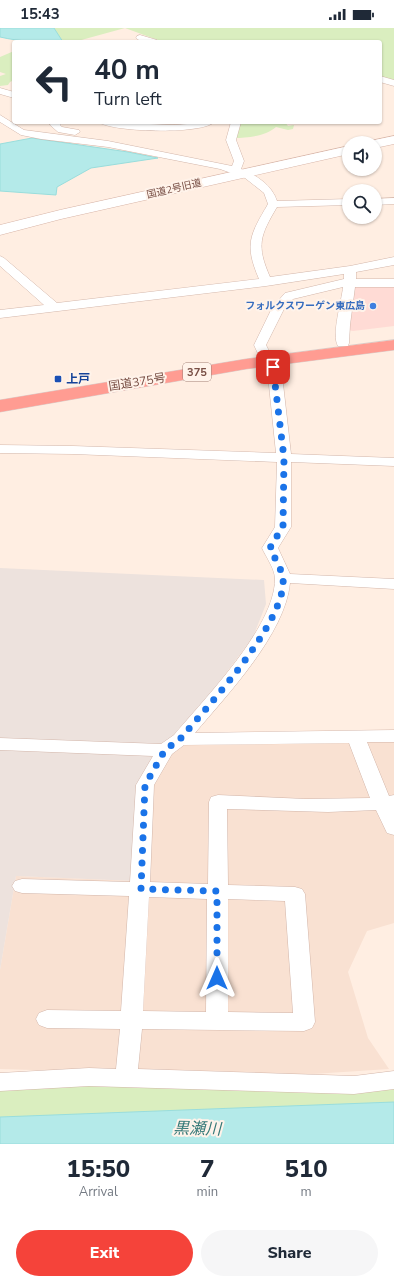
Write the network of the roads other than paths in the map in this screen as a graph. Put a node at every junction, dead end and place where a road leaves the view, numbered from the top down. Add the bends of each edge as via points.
1 (140, 38) dead end
2 (147, 40) edge
3 (382, 80) edge
4 (394, 83) edge
5 (0, 91) edge
6 (12, 94) edge
7 (0, 118) edge
8 (56, 124) edge
9 (123, 124) edge
10 (205, 124) edge
11 (235, 124) edge
12 (394, 140) edge
13 (382, 143) edge
14 (125, 148) junction
15 (342, 151) edge
16 (238, 172) junction
17 (394, 201) edge
18 (342, 202) edge
19 (382, 202) edge
20 (273, 204) junction
21 (0, 230) edge
22 (0, 260) edge
23 (394, 261) edge
24 (350, 276) junction
25 (266, 282) junction
26 (394, 283) edge
27 (54, 307) junction
28 (0, 314) edge
29 (394, 337) edge
30 (343, 343) junction
31 (394, 345) edge
32 (267, 357) junction
33 (0, 397) edge
34 (0, 406) edge
35 (0, 449) edge
36 (284, 458) junction
37 (394, 462) edge
38 (283, 578) junction
39 (394, 584) edge
40 (394, 736) edge
41 (356, 737) junction
42 (0, 744) edge
43 (173, 744) junction
44 (388, 803) edge
45 (394, 828) edge
46 (22, 886) dead end
47 (141, 889) junction
48 (217, 891) junction
49 (47, 1019) dead end
50 (131, 1020) junction
51 (217, 1021) junction
52 (126, 1078) junction
53 (394, 1080) edge
54 (0, 1082) edge

1 - 2 street
3 - 4 street
5 - 6 street
7 - 14 street via 21,132
8 - 14 street via 61,130 123,138 128,141
9 - 10 street via 194,127
11 - 16 street via 231,140 239,161
12 - 13 street
14 - 16 street via 222,166
15 - 16 street, 国道2号旧道
16 - 20 street via 249,176 269,192
16 - 21 street, 国道2号旧道
17 - 19 street
18 - 20 street
20 - 25 street via 262,224 255,249
22 - 27 street
23 - 24 street
24 - 25 street
24 - 26 street
24 - 30 street
24 - 32 street via 326,286 289,296 284,300 260,345
25 - 27 street
27 - 28 street
29 - 30 highway, 国道375号 / 375
30 - 32 highway, 国道375号 / 375
31 - 32 highway, 国道375号 / 375
32 - 33 highway, 国道375号 / 375 via 107,378
32 - 34 highway, 国道375号 / 375
32 - 36 street via 274,366
35 - 36 street
36 - 37 street
36 - 38 street via 283,526 270,548
38 - 39 street
38 - 43 street via 279,604 252,651
40 - 41 street
41 - 43 street
41 - 44 street
42 - 43 street
43 - 47 street via 145,785
44 - 45 street
44 - 48 street via 329,806 218,802
46 - 47 street
47 - 48 street
47 - 50 street
48 - 51 street
48 - 51 street via 295,894 304,1022
49 - 50 street
50 - 51 street
50 - 52 street
52 - 53 street via 354,1085
52 - 54 street via 89,1077

